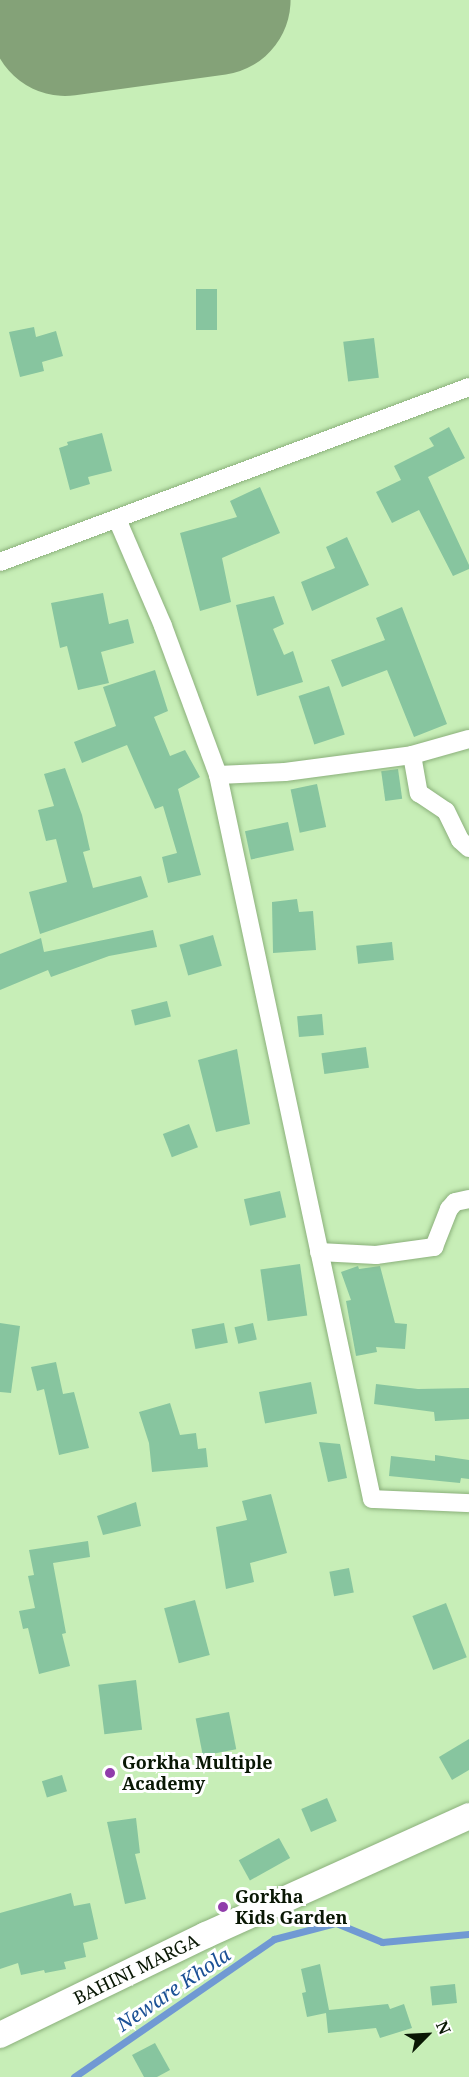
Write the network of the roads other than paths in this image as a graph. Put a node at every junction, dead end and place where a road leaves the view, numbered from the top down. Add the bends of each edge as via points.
1 (469, 387) edge
2 (117, 519) junction
3 (0, 562) edge
4 (469, 740) edge
5 (412, 755) junction
6 (218, 776) junction
7 (469, 848) edge
8 (469, 1199) edge
9 (319, 1252) junction
10 (469, 1503) edge
11 (469, 1816) edge
12 (0, 2035) edge

1 - 2 street
2 - 3 street
2 - 6 street via 163,626
4 - 5 street
5 - 6 street via 285,772
5 - 7 street via 419,793 446,812 460,840
6 - 9 street
8 - 9 street via 455,1202 434,1247 376,1255
9 - 10 street via 372,1499
11 - 12 street, BAHINI MARGA via 206,1935

